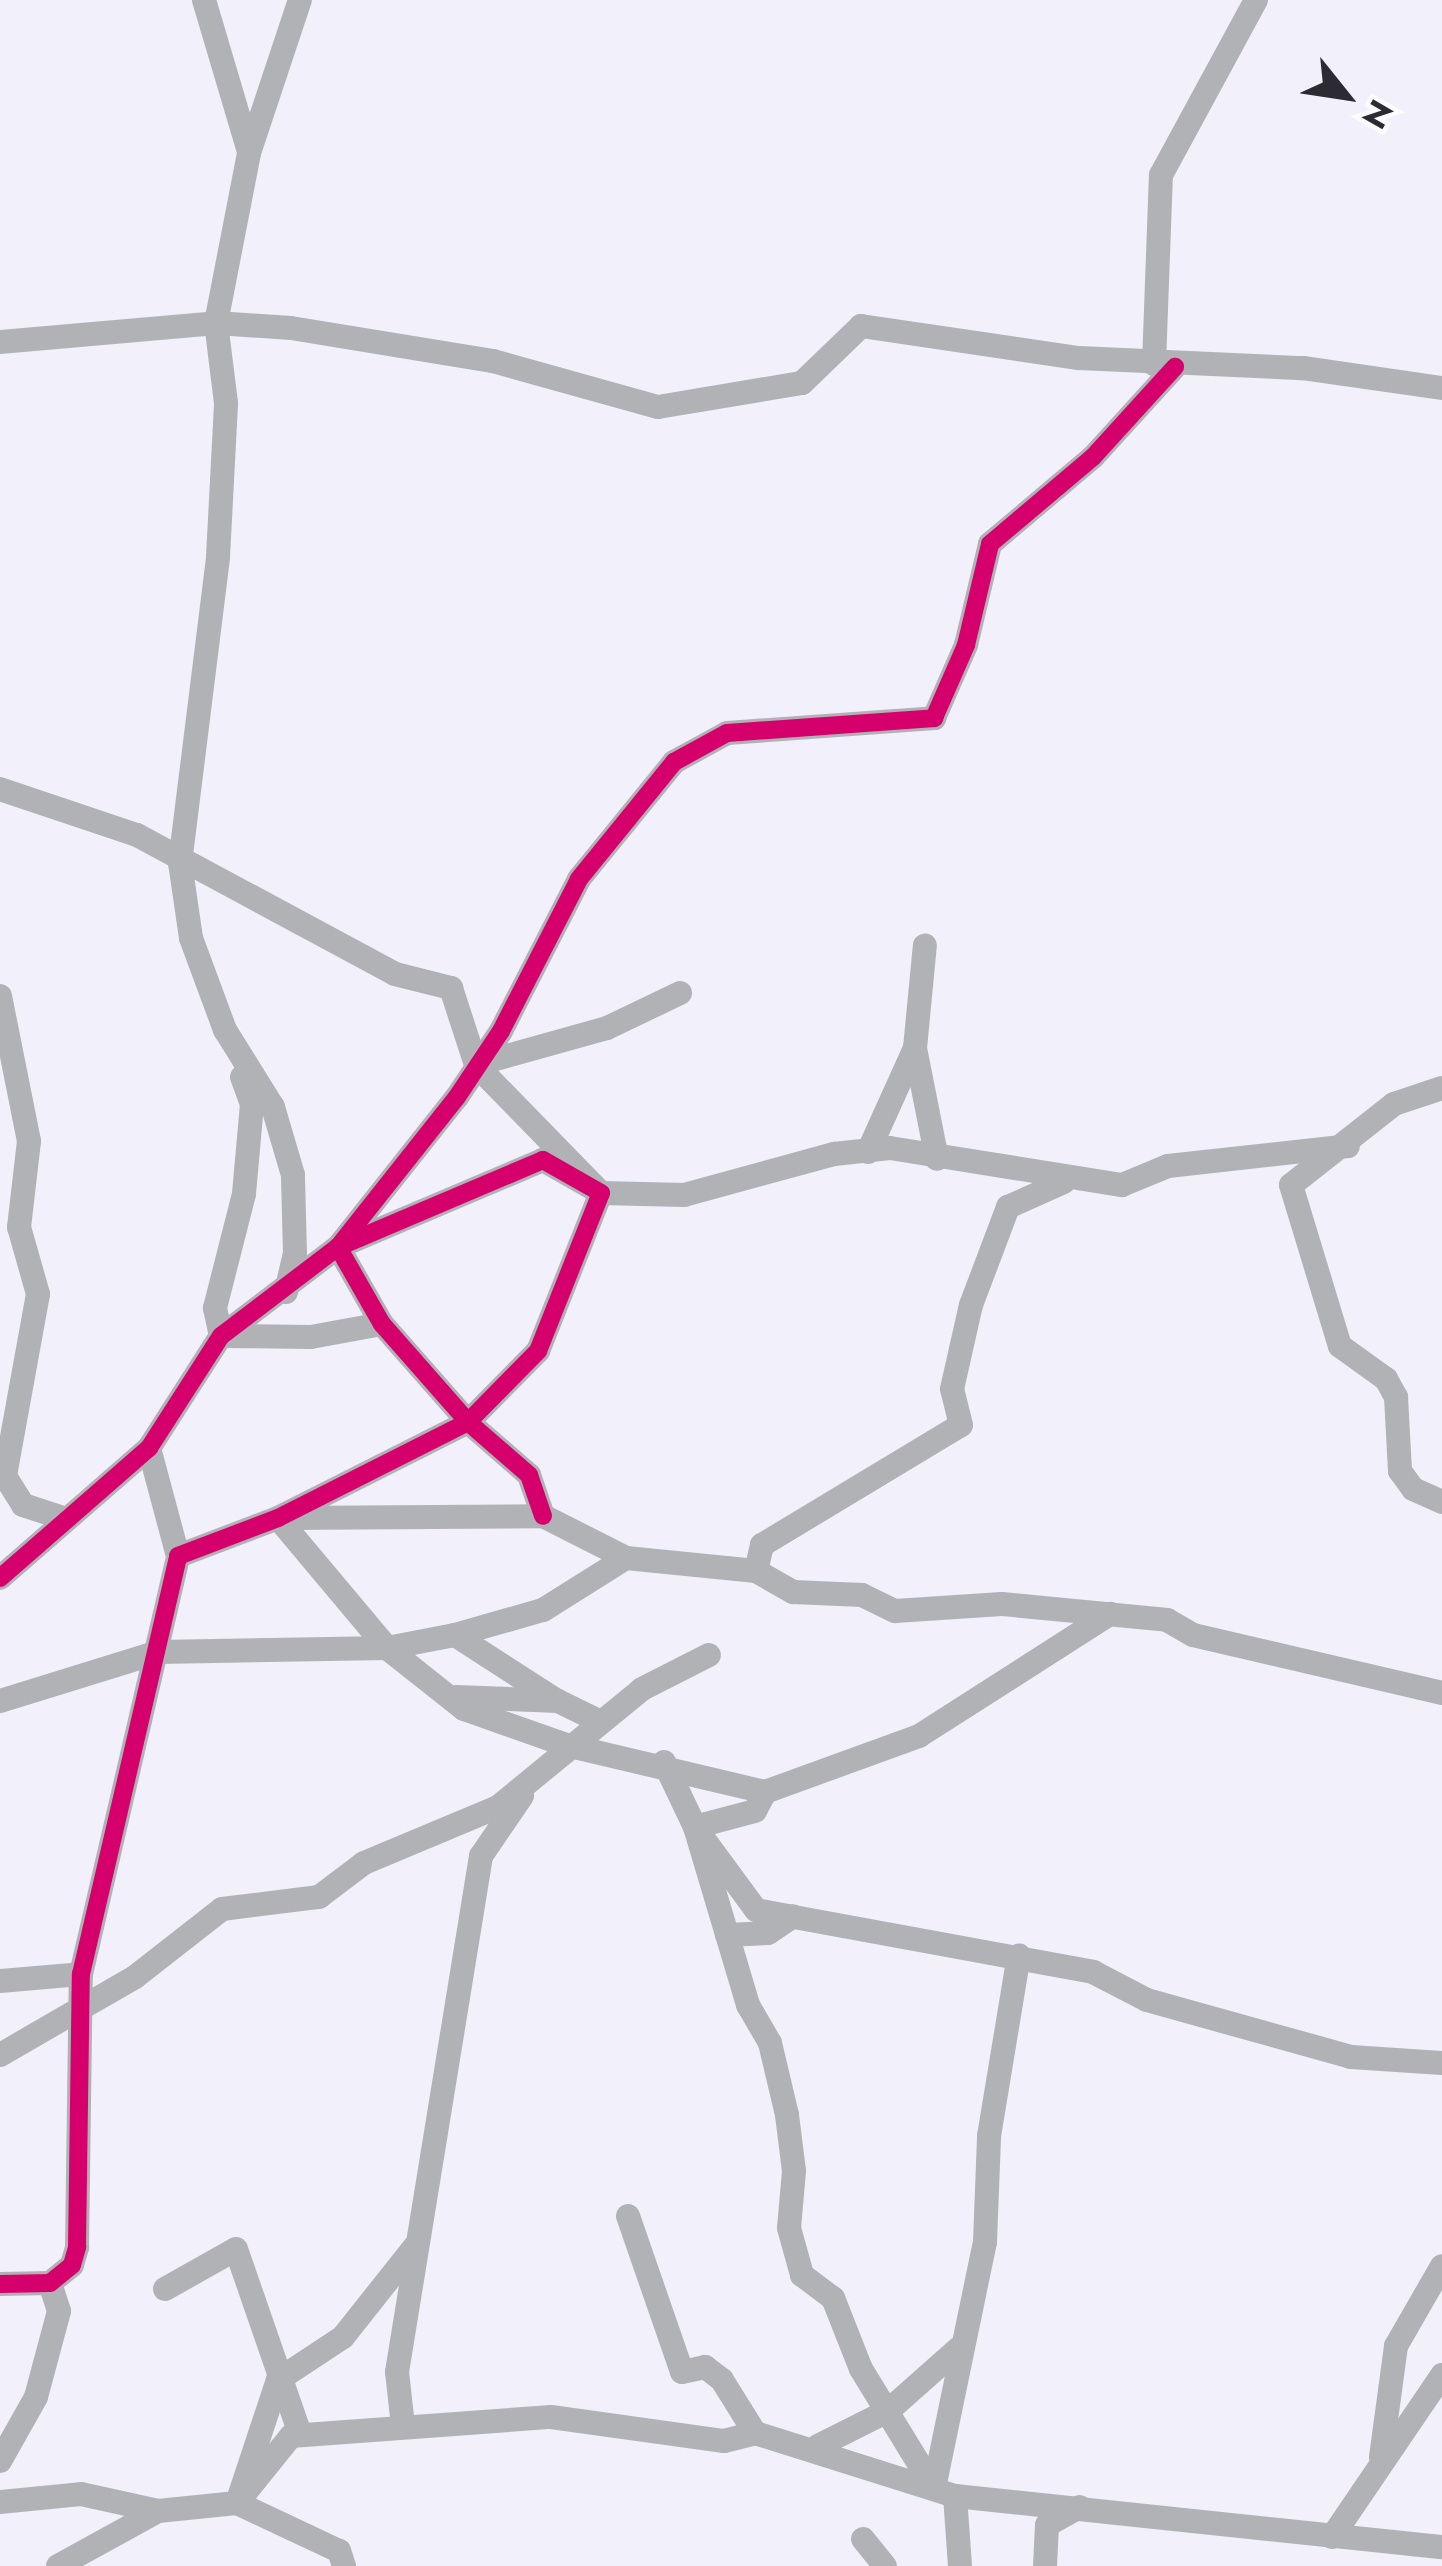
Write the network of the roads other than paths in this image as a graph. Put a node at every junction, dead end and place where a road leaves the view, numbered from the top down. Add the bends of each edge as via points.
1 (204, 0) edge
2 (300, 0) edge
3 (1256, 0) edge
4 (249, 153) junction
5 (216, 323) junction
6 (0, 342) edge
7 (1165, 365) junction
8 (1442, 388) edge
9 (0, 789) edge
10 (180, 863) junction
11 (925, 945) dead end
12 (680, 993) dead end
13 (0, 996) edge
14 (225, 1030) junction
15 (915, 1048) junction
16 (476, 1065) junction
17 (1442, 1088) edge
18 (1348, 1146) junction
19 (868, 1153) junction
20 (937, 1159) junction
21 (1066, 1181) junction
22 (601, 1192) junction
23 (338, 1247) junction
24 (286, 1292) junction
25 (382, 1324) junction
26 (221, 1336) junction
27 (28, 1377) junction
28 (0, 1379) edge
29 (468, 1422) junction
30 (149, 1448) junction
31 (1442, 1502) edge
32 (543, 1516) junction
33 (62, 1518) junction
34 (278, 1518) junction
35 (178, 1556) junction
36 (626, 1558) junction
37 (756, 1571) junction
38 (0, 1578) edge
39 (1110, 1614) junction
40 (455, 1636) junction
41 (387, 1648) junction
42 (158, 1652) junction
43 (709, 1654) dead end
44 (1441, 1691) edge
45 (448, 1696) junction
46 (0, 1701) edge
47 (558, 1701) junction
48 (599, 1721) junction
49 (566, 1744) junction
50 (664, 1762) junction
51 (532, 1778) junction
52 (765, 1792) junction
53 (695, 1827) junction
54 (793, 1916) junction
55 (727, 1935) junction
56 (1019, 1955) junction
57 (0, 1981) edge
58 (84, 1987) junction
59 (1, 2055) edge
60 (1442, 2063) edge
61 (628, 2216) dead end
62 (425, 2229) junction
63 (1442, 2266) edge
64 (50, 2283) junction
65 (0, 2284) edge
66 (165, 2289) dead end
67 (959, 2348) junction
68 (1442, 2375) edge
69 (278, 2380) junction
70 (887, 2411) junction
71 (403, 2426) junction
72 (755, 2432) junction
73 (300, 2434) junction
74 (818, 2446) junction
75 (1381, 2457) junction
76 (0, 2461) edge
77 (945, 2492) junction
78 (0, 2502) edge
79 (237, 2503) junction
80 (1081, 2506) junction
81 (158, 2511) junction
82 (1332, 2537) junction
83 (863, 2539) dead end
84 (1442, 2547) edge
85 (58, 2566) edge
86 (344, 2566) edge
87 (886, 2566) edge
88 (960, 2566) edge
89 (1045, 2566) edge

1 - 4 street
2 - 4 street
3 - 7 street via 1161,175
4 - 5 street
5 - 6 street
5 - 7 street via 493,362 658,407 802,383 861,326
5 - 10 street via 226,403 220,518
7 - 8 street via 1303,368
7 - 16 street via 1094,458 990,544 966,645 934,718 727,733 674,762 579,879
9 - 10 street via 136,835
10 - 14 street via 191,938
10 - 16 street via 282,908 395,974 451,988
11 - 15 street
12 - 16 street via 608,1028
13 - 27 street via 29,1142 19,1227 38,1294
14 - 24 street via 273,1107 293,1175 295,1254
14 - 26 street via 252,1104 244,1194 214,1308
15 - 19 street
15 - 20 street
16 - 22 street
16 - 23 street
17 - 18 street via 1394,1104
18 - 21 street via 1168,1166 1122,1185
18 - 31 street via 1291,1185 1340,1346 1386,1379 1396,1397 1400,1471 1413,1489
19 - 20 street via 890,1148
19 - 22 street via 684,1195
20 - 21 street
21 - 37 street via 1008,1207 952,1389 961,1425 762,1545
22 - 23 street via 543,1160
22 - 29 street via 538,1351
23 - 24 street
23 - 25 street
24 - 26 street
25 - 26 street via 311,1337
25 - 29 street
26 - 30 street
27 - 28 street
27 - 33 street via 5,1475 23,1505
29 - 32 street via 529,1475
29 - 34 street
30 - 33 street
30 - 35 street
32 - 34 street
32 - 36 street
33 - 38 street
34 - 35 street
34 - 41 street
35 - 42 street
36 - 37 street
36 - 40 street via 543,1610
37 - 39 street via 793,1592 862,1595 895,1611 1002,1604
39 - 44 street via 1167,1620 1193,1635
39 - 52 street via 919,1736
40 - 41 street
40 - 47 street
41 - 42 street
41 - 45 street
42 - 46 street
42 - 58 street
43 - 48 street
45 - 47 street
45 - 49 street
47 - 48 street
48 - 49 street
49 - 50 street
49 - 51 street
50 - 52 street
50 - 53 street
51 - 58 street via 498,1807 364,1863 319,1898 222,1909 163,1959
51 - 62 street via 481,1856
52 - 53 street via 755,1811
53 - 54 street via 756,1910
53 - 55 street
54 - 55 street via 767,1933
54 - 56 street
55 - 70 street via 748,2005 770,2043 787,2115 794,2171 789,2228 802,2275 833,2298
56 - 60 street via 1351,2057
56 - 67 street via 989,2136 985,2242
57 - 58 street
58 - 59 street
58 - 64 street via 75,2033 83,2092 77,2247 72,2265
61 - 72 street via 682,2372 705,2366
62 - 69 street via 395,2279 343,2337
62 - 71 street via 397,2372
63 - 75 street via 1396,2345
64 - 65 street
64 - 76 street via 59,2311 36,2397
66 - 69 street via 236,2249
67 - 70 street
67 - 77 street
68 - 75 street
69 - 73 street
69 - 79 street
70 - 74 street
70 - 77 street
71 - 72 street via 454,2430 551,2417 724,2441
71 - 73 street
72 - 74 street
73 - 79 street
74 - 77 street
75 - 82 street
77 - 80 street
77 - 88 street
78 - 81 street via 81,2494
79 - 81 street
79 - 86 street via 339,2551
80 - 82 street
80 - 89 street via 1047,2525
81 - 85 street
82 - 84 street
83 - 87 street

